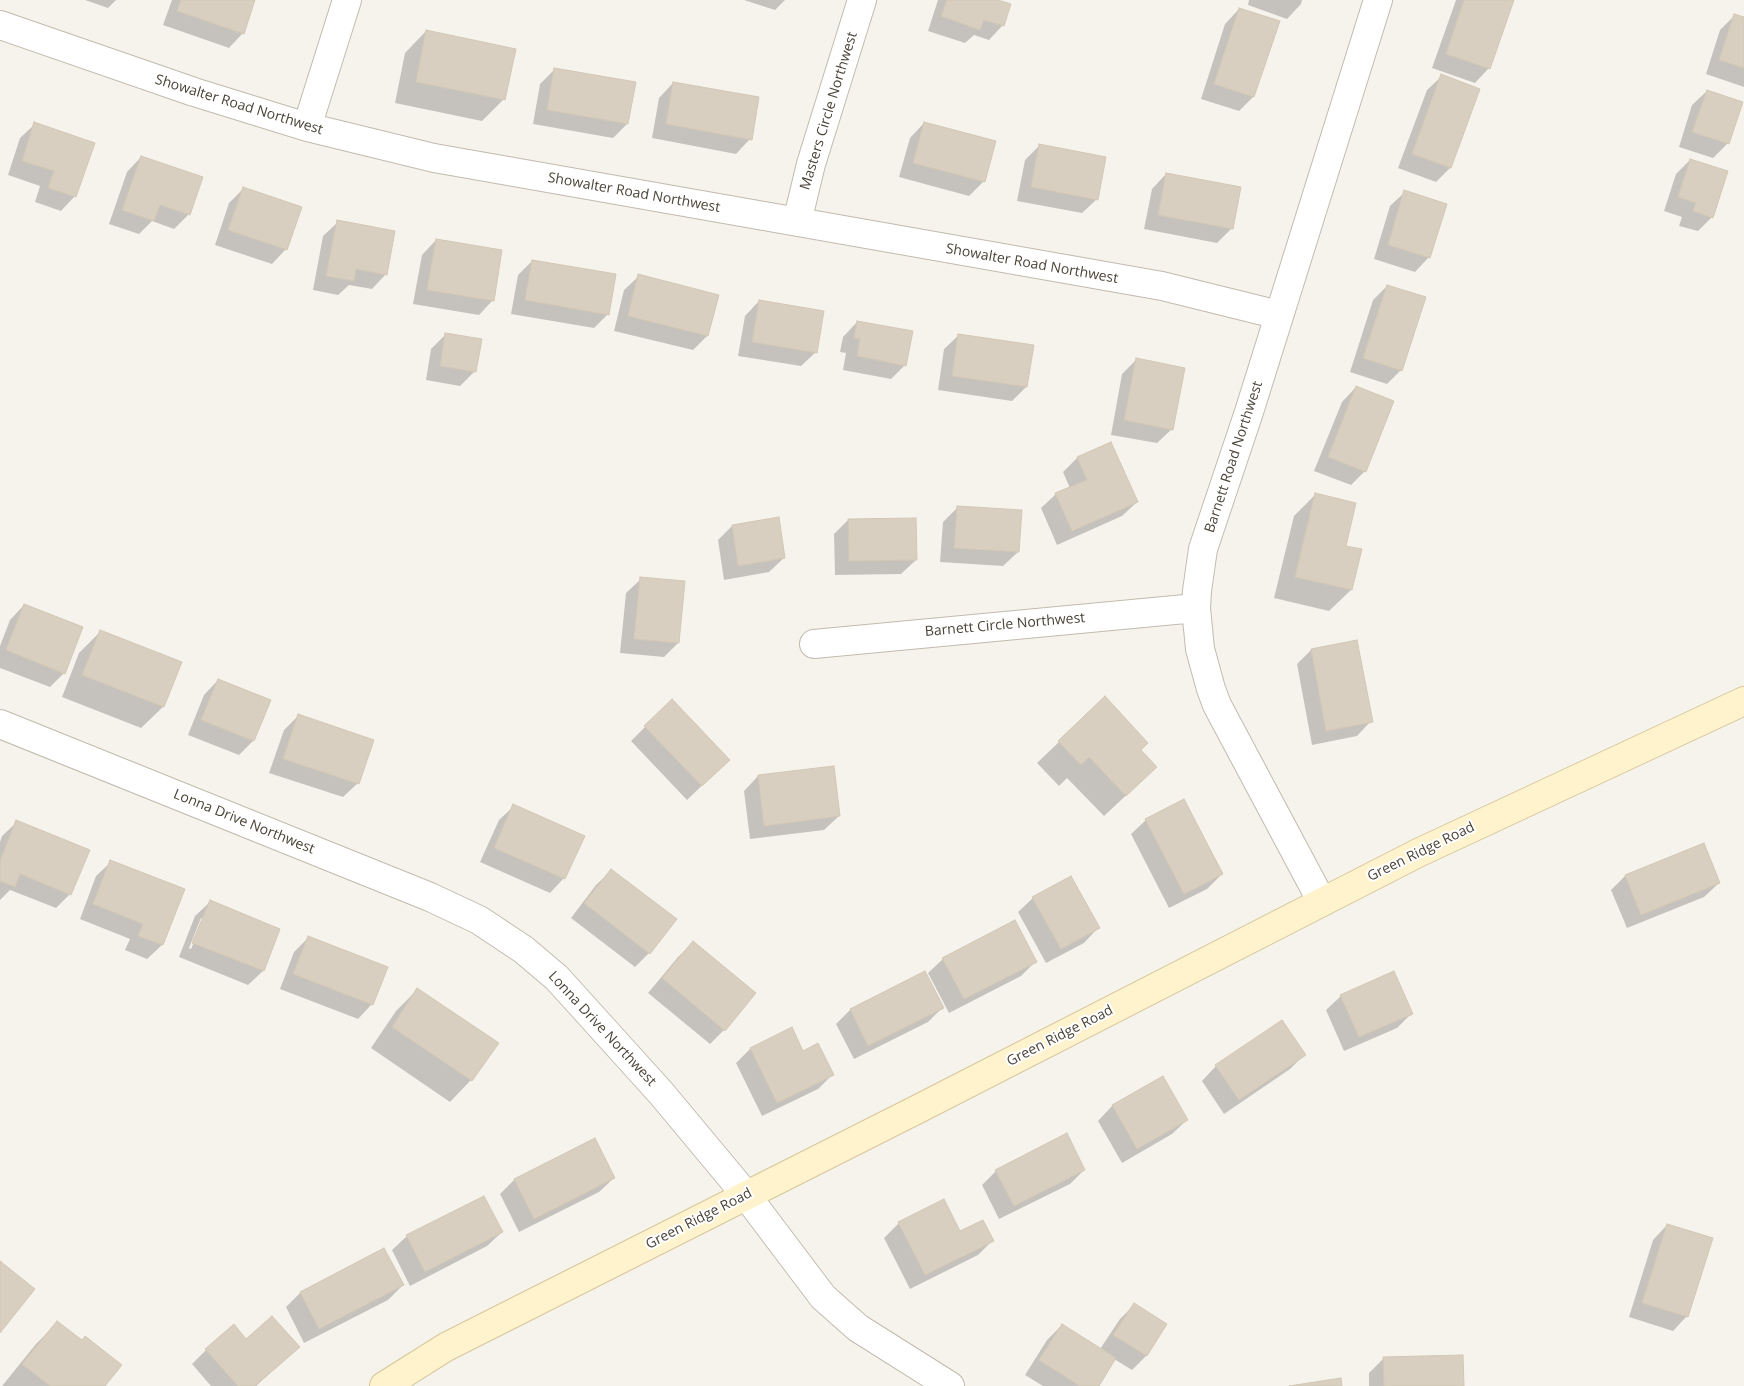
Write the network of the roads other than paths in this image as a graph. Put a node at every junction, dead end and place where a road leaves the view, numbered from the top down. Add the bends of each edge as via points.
1 (347, 0) edge
2 (862, 0) edge
3 (1378, 0) edge
4 (0, 25) edge
5 (307, 127) junction
6 (797, 222) junction
7 (1279, 315) junction
8 (1196, 608) junction
9 (814, 644) dead end
10 (1744, 701) edge
11 (0, 724) edge
12 (1322, 902) junction
13 (746, 1195) junction
14 (384, 1386) edge
15 (950, 1386) edge

1 - 5 street
2 - 6 street, Masters Circle Northwest
3 - 7 street, Barnett Road Northwest
4 - 5 street, Showalter Road Northwest
5 - 6 street, Showalter Road Northwest via 434,158
6 - 7 street, Showalter Road Northwest via 1162,286
7 - 8 street, Barnett Road Northwest via 1203,549
8 - 9 street, Barnett Circle Northwest
8 - 12 street, Barnett Road Northwest via 1200,649 1217,705
10 - 12 street, Green Ridge Road via 1418,852
11 - 13 street, Lonna Drive Northwest via 430,897 479,920 524,950 557,978
12 - 13 street, Green Ridge Road
13 - 14 street, Green Ridge Road via 446,1347
13 - 15 street, Lonna Drive Northwest via 823,1297 858,1328

